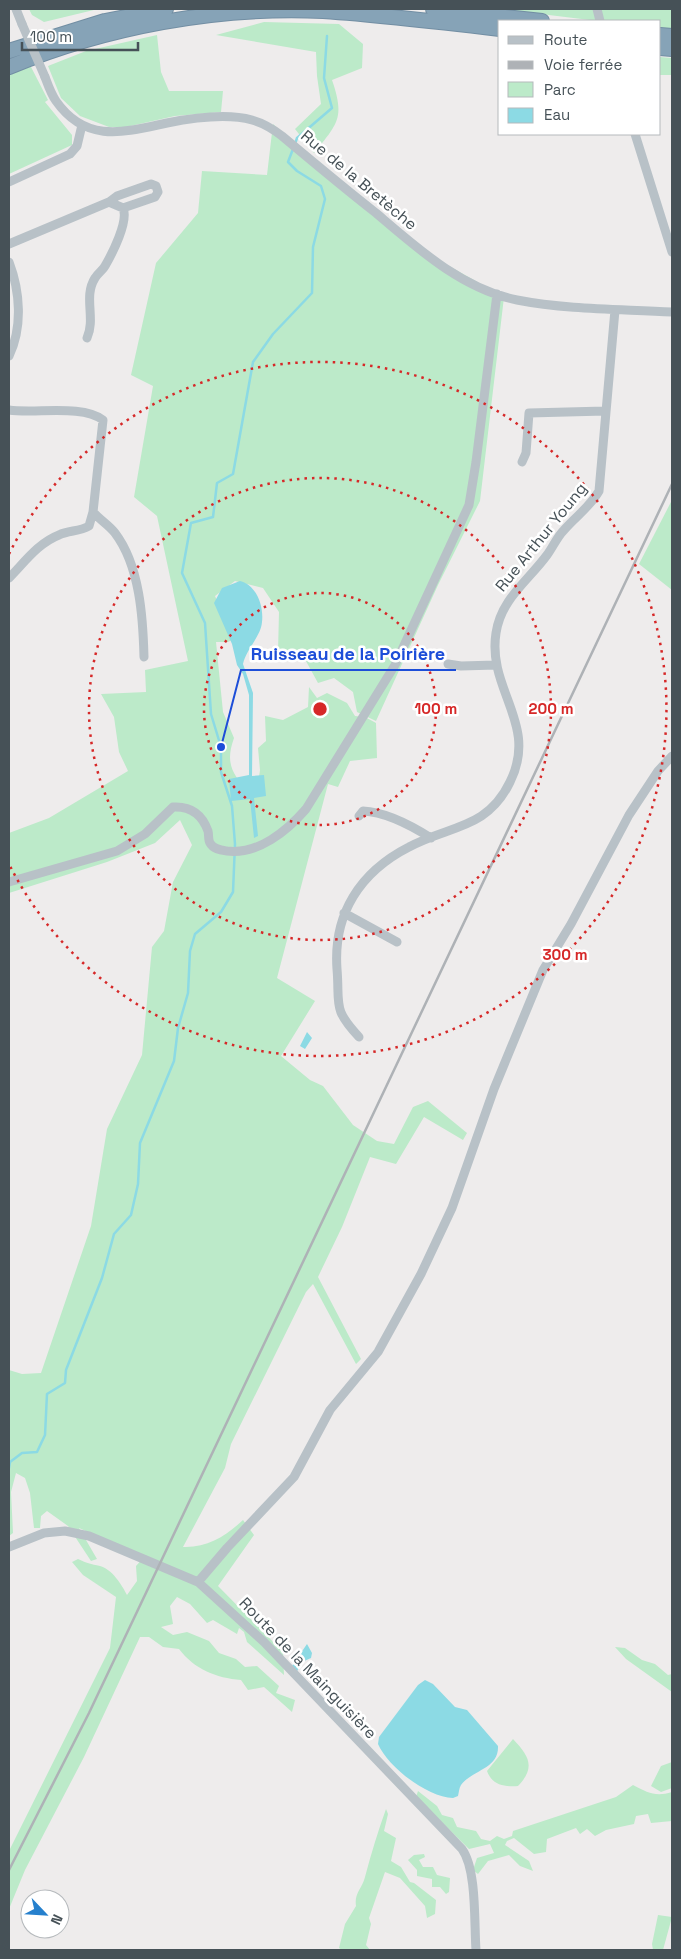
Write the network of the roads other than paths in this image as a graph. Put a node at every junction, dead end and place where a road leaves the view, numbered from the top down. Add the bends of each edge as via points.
1 (16, 9) edge
2 (166, 9) edge
3 (434, 9) edge
4 (533, 20) edge
5 (498, 29) edge
6 (9, 51) edge
7 (9, 67) edge
8 (82, 125) junction
9 (635, 135) edge
10 (9, 182) edge
11 (109, 202) junction
12 (123, 208) junction
13 (9, 244) edge
14 (672, 252) edge
15 (9, 262) edge
16 (497, 294) junction
17 (615, 310) junction
18 (672, 312) edge
19 (87, 338) dead end
20 (9, 356) edge
21 (9, 410) edge
22 (605, 411) junction
23 (522, 462) dead end
24 (93, 512) junction
25 (9, 578) edge
26 (144, 657) dead end
27 (448, 664) dead end
28 (496, 665) junction
29 (672, 756) edge
30 (359, 816) dead end
31 (431, 838) junction
32 (9, 882) edge
33 (344, 913) junction
34 (397, 942) dead end
35 (360, 1038) dead end
36 (9, 1547) edge
37 (198, 1582) junction
38 (476, 1950) edge

1 - 8 street, Rue de la Bretèche, bridge via 55,101
2 - 6 highway via 105,21
3 - 4 highway
5 - 7 highway via 323,12 243,13 141,26 50,51
8 - 10 street via 77,146 70,154
8 - 16 street, Rue de la Bretèche via 112,134 170,123 236,117 263,124 290,142 431,259
9 - 14 street
11 - 12 street
11 - 12 street via 151,184 156,186 158,192 155,197
11 - 13 street
12 - 19 street via 123,226 88,297 90,323
15 - 20 street via 18,297 16,334
16 - 17 street, Rue de la Bretèche via 517,300
16 - 32 street via 469,505 399,657 364,719 306,809 279,835 259,846 233,852 218,850 210,843 198,815 186,806 173,807 145,834 117,851
17 - 18 street, Rue de la Bretèche
17 - 22 street, Rue Arthur Young
21 - 24 street via 84,412 103,420
22 - 23 street via 529,413 526,453
22 - 28 street, Rue Arthur Young via 599,491 511,596 496,631
24 - 25 street via 89,526 48,541
24 - 26 street via 116,534 132,570 140,593
27 - 28 street
28 - 31 street, Rue Arthur Young via 520,737 516,770 502,799 486,815
29 - 37 street via 629,814 543,970 494,1089 452,1208 421,1274 378,1352 330,1410 294,1477
30 - 31 street via 363,811 372,811
31 - 33 street, Rue Arthur Young via 410,846 383,863 362,884
33 - 34 street
33 - 35 street, Rue Arthur Young via 336,955 337,1006
36 - 37 street, Route de la Mainguisière via 44,1533 65,1530 89,1536
37 - 38 street, Route de la Mainguisière via 264,1642 462,1849 471,1872

